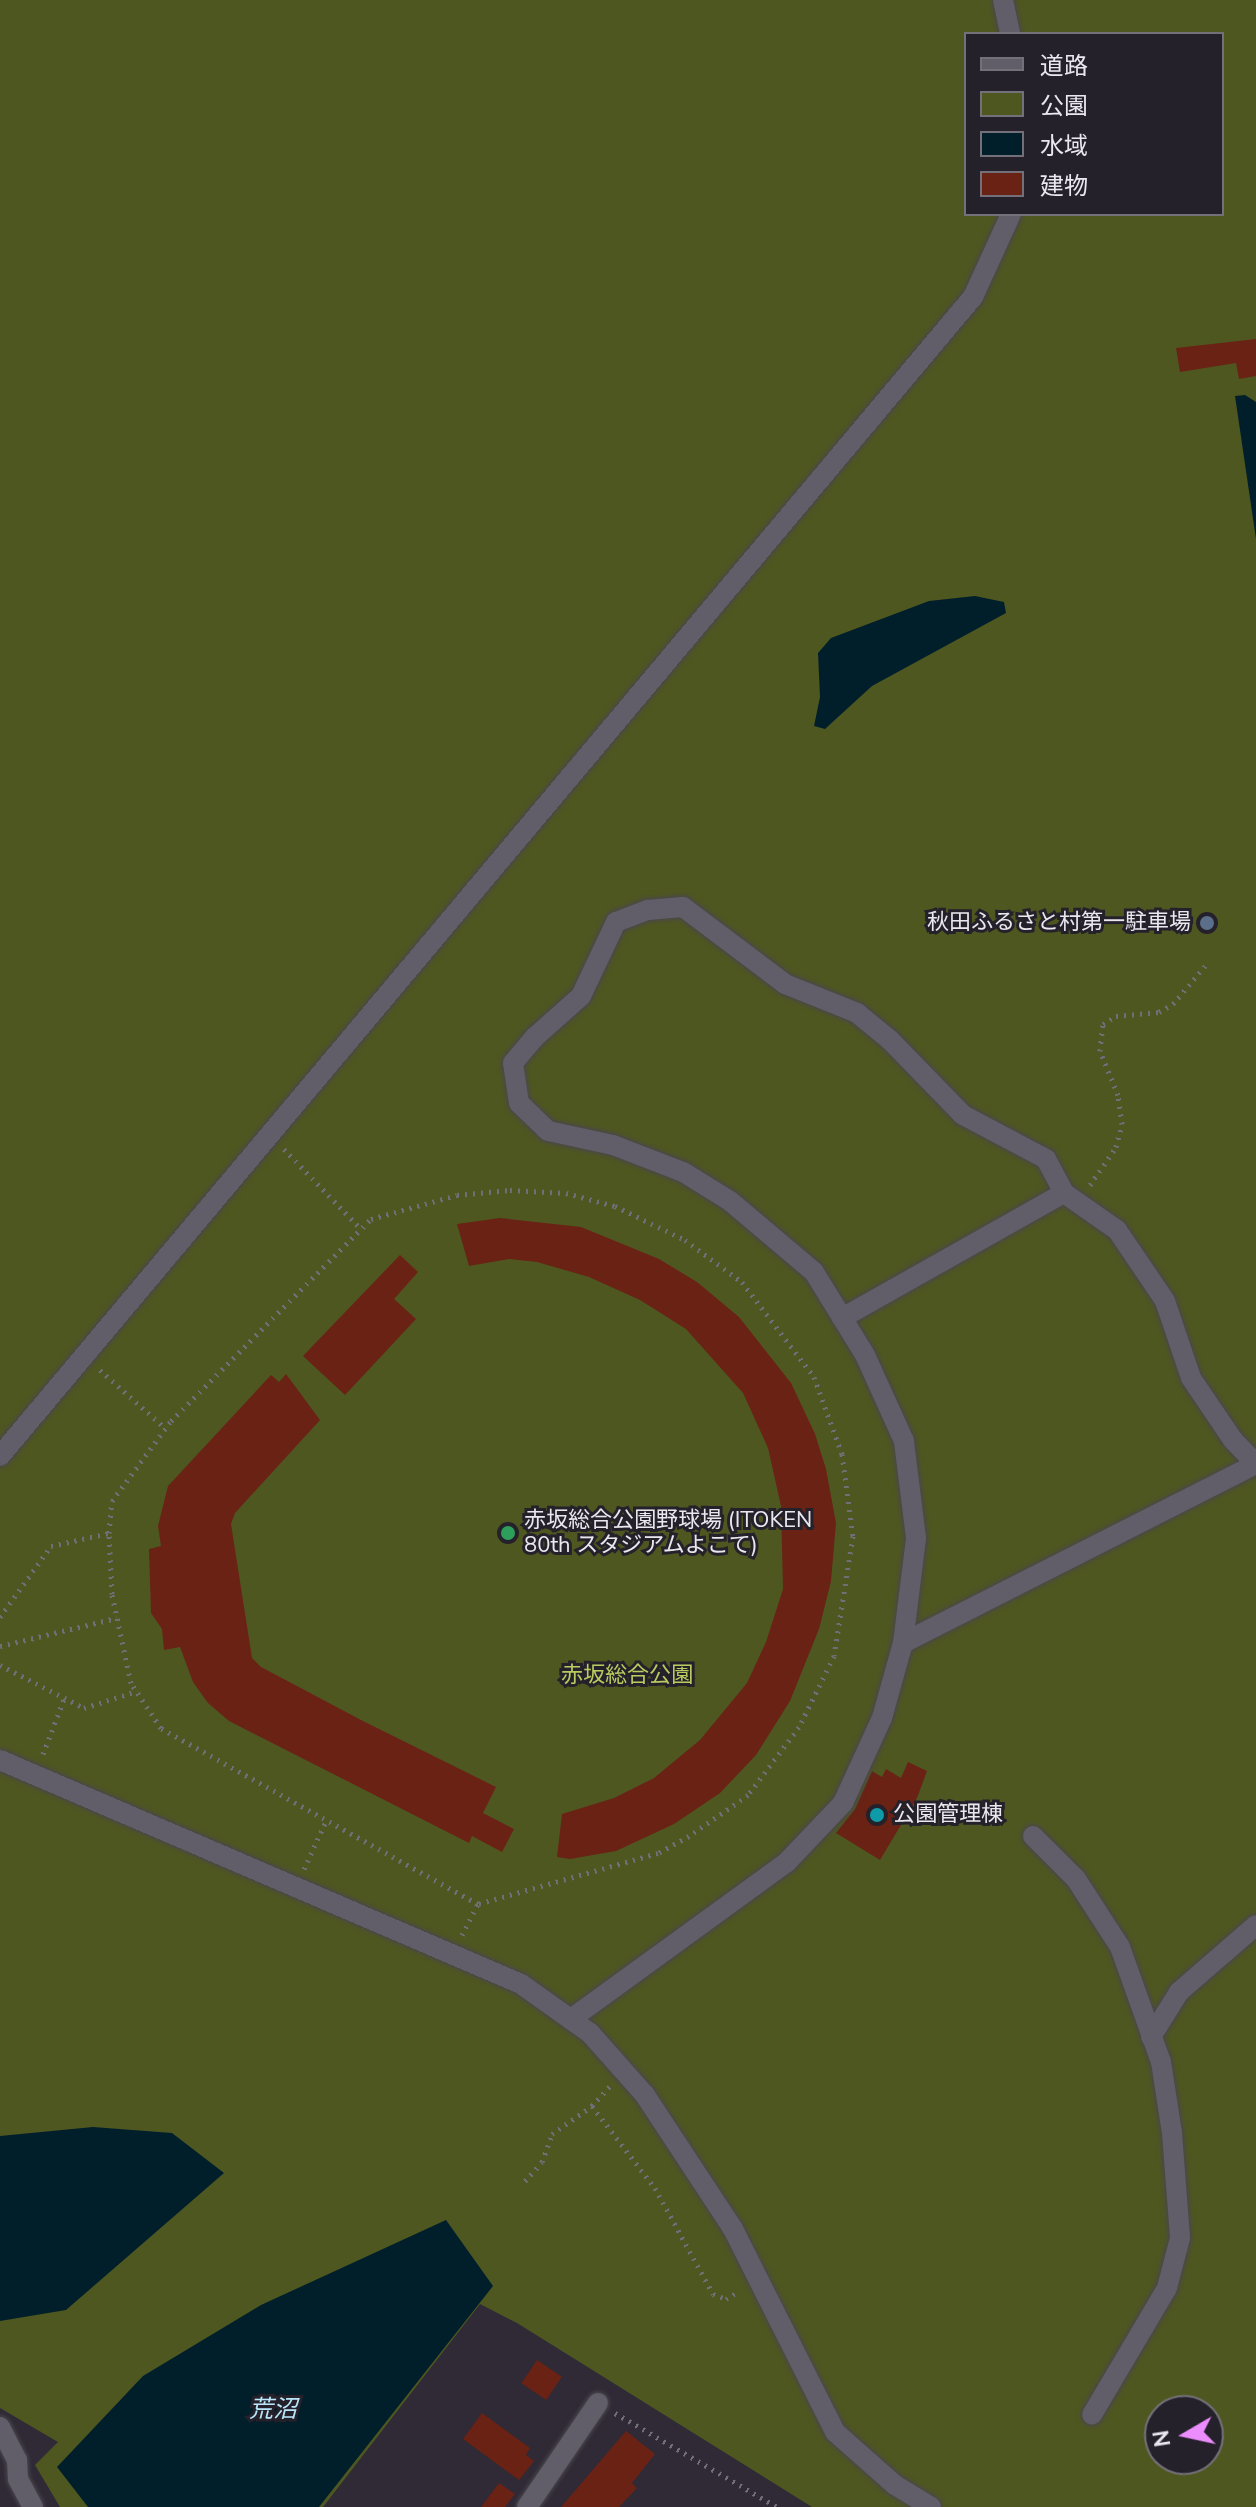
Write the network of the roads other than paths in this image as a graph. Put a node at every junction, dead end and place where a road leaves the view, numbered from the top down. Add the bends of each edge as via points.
1 (1003, 0) edge
2 (1010, 32) edge
3 (1010, 216) edge
4 (1071, 1198) junction
5 (842, 1318) junction
6 (0, 1456) edge
7 (1256, 1464) edge
8 (903, 1643) junction
9 (0, 1760) edge
10 (1033, 1836) dead end
11 (1256, 1925) edge
12 (571, 2019) junction
13 (1151, 2037) junction
14 (598, 2403) road end
15 (1092, 2415) dead end
16 (0, 2427) edge
17 (9, 2459) edge
18 (33, 2507) edge
19 (527, 2507) edge
20 (931, 2507) edge

1 - 2 street
3 - 6 street via 973,297
4 - 5 street
4 - 5 street via 1046,1159 963,1115 857,1013 785,984 683,907 648,910 616,922 581,996 513,1063 519,1103 548,1131 627,1150 683,1172 730,1201 814,1272
4 - 7 street via 1117,1230 1165,1301 1191,1378
5 - 8 street via 904,1441 916,1538
7 - 8 street
8 - 12 street via 882,1718 843,1803 786,1863
9 - 12 street via 521,1984
10 - 13 street via 1076,1879 1120,1947
11 - 13 street via 1179,1992
12 - 20 street via 645,2095 733,2229 835,2432 895,2485
13 - 15 street via 1161,2062 1172,2133 1180,2238 1167,2288
14 - 19 street
16 - 17 street
17 - 18 street

